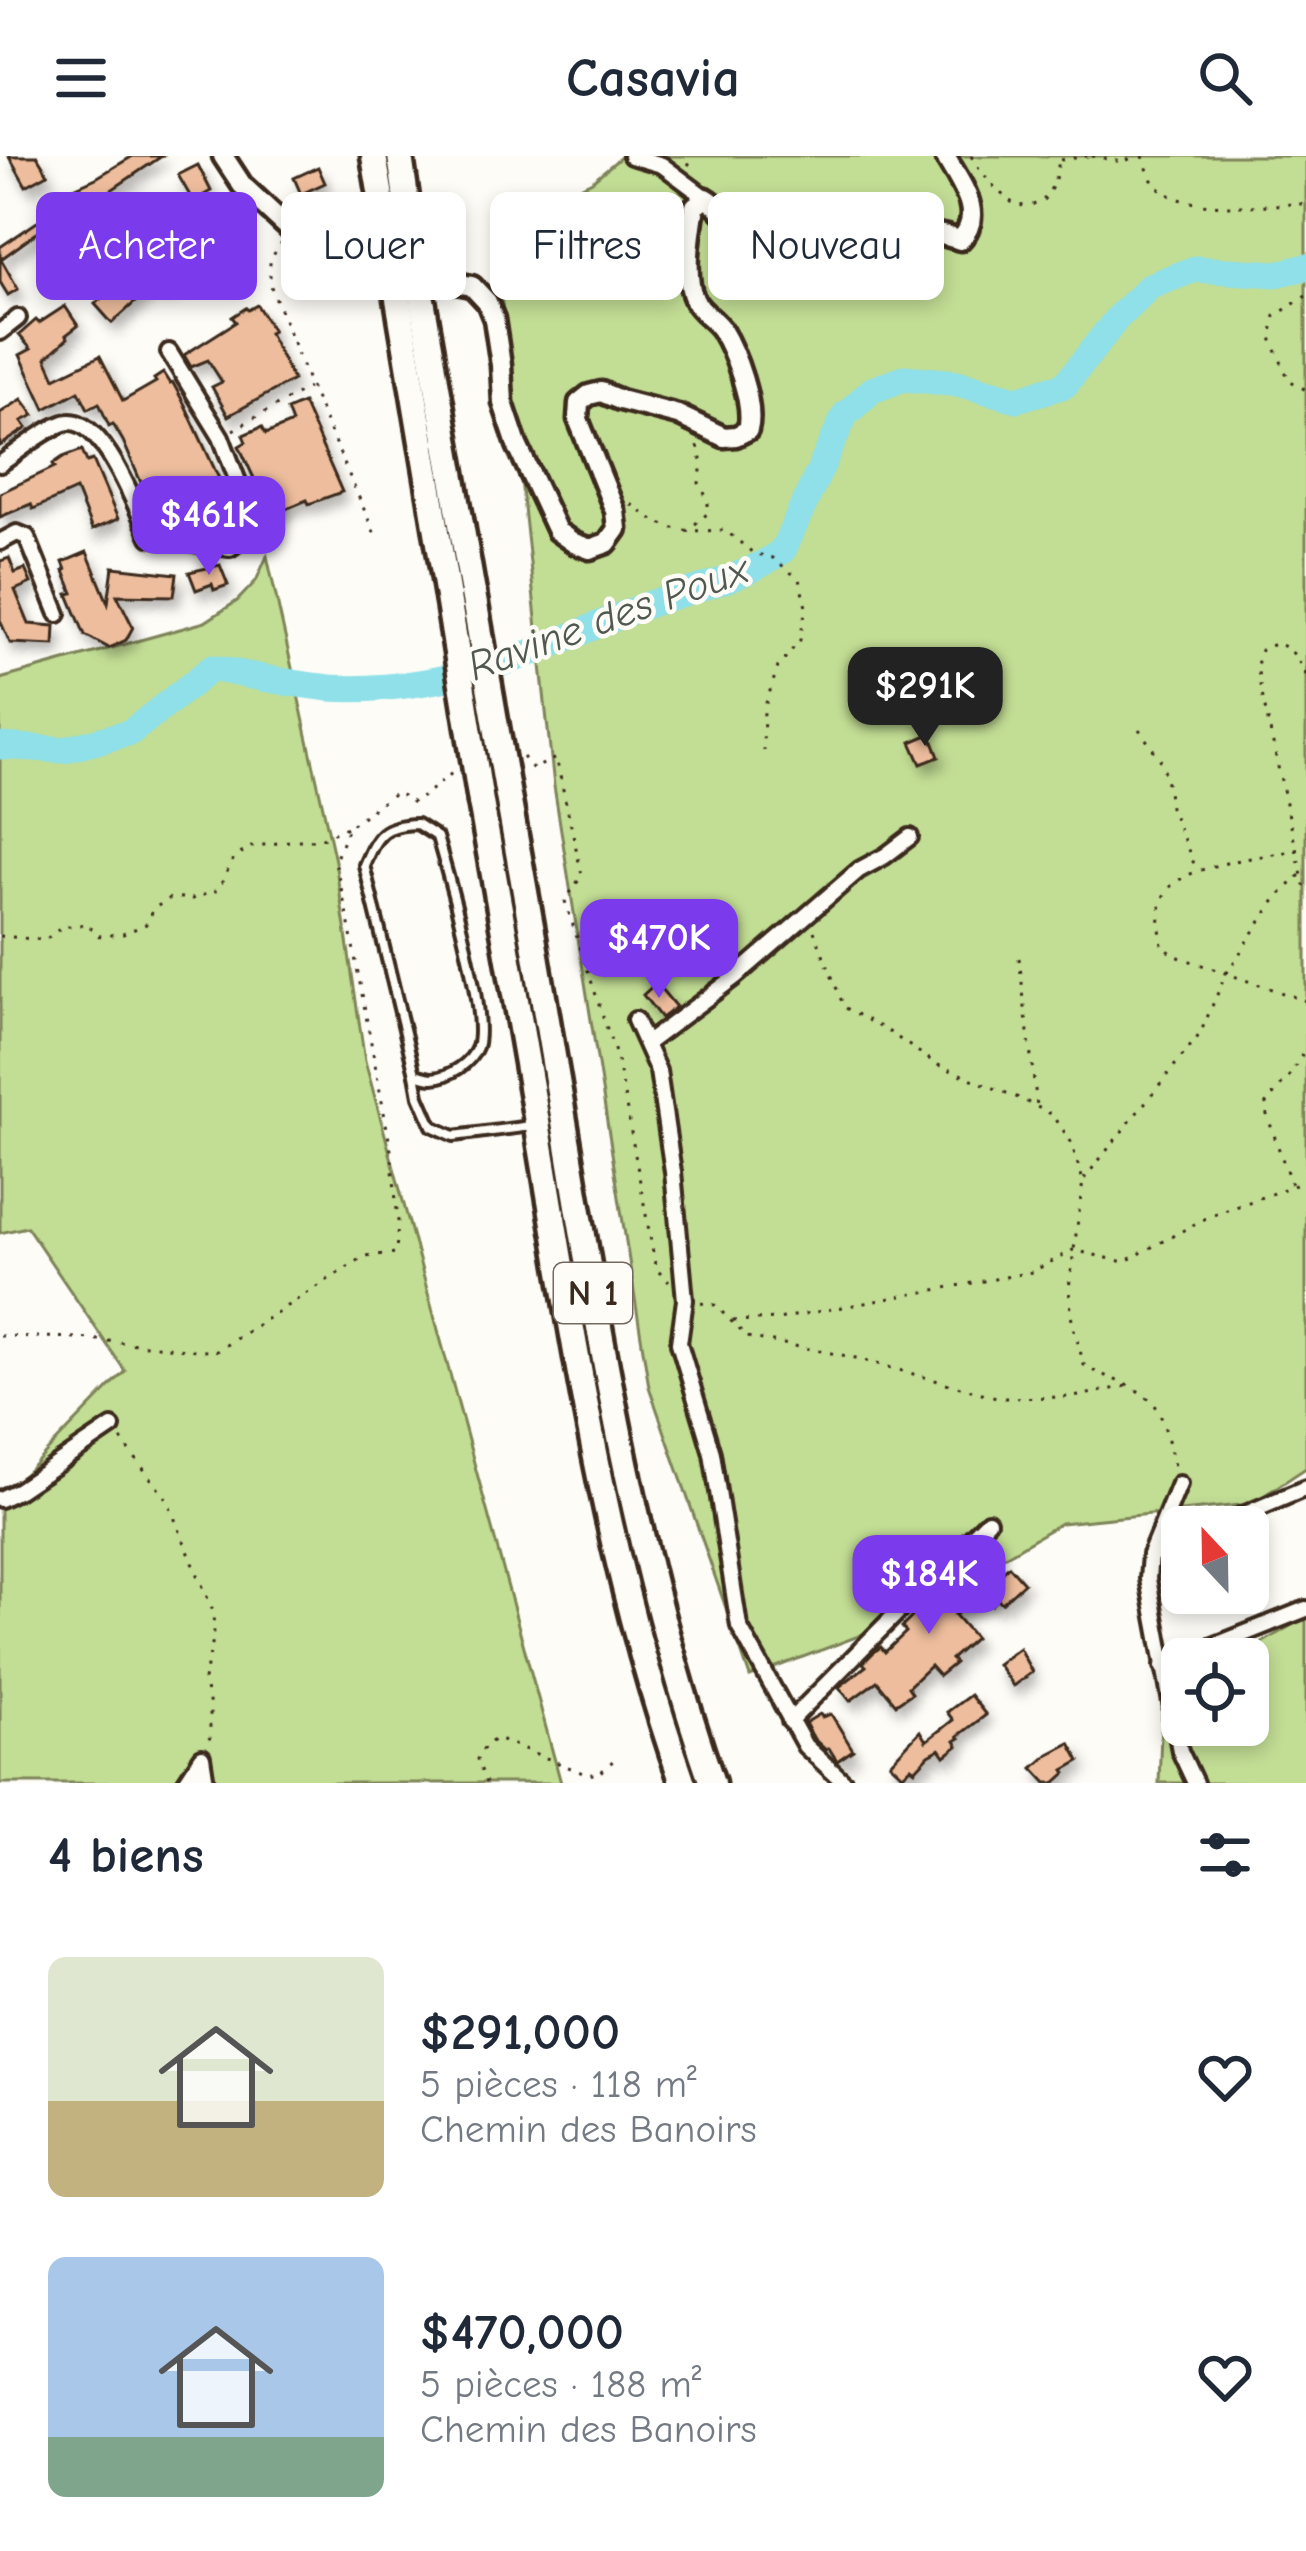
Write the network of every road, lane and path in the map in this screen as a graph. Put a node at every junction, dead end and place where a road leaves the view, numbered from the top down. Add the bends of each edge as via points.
1 (223, 156) edge
2 (374, 156) edge
3 (400, 156) edge
4 (631, 156) edge
5 (945, 156) edge
6 (971, 156) edge
7 (1089, 156) edge
8 (1140, 156) edge
9 (1059, 158) edge
10 (384, 192) edge
11 (402, 192) edge
12 (706, 198) junction
13 (1306, 204) edge
14 (281, 222) edge
15 (281, 245) edge
16 (466, 285) edge
17 (1306, 296) edge
18 (411, 300) edge
19 (18, 318) dead end
20 (0, 332) edge
21 (169, 352) dead end
22 (310, 386) junction
23 (1306, 390) edge
24 (678, 415) junction
25 (220, 437) junction
26 (0, 464) edge
27 (604, 484) junction
28 (686, 532) junction
29 (377, 538) dead end
30 (0, 542) edge
31 (460, 595) junction
32 (58, 614) dead end
33 (1306, 675) edge
34 (1139, 729) dead end
35 (763, 751) dead end
36 (348, 827) dead end
37 (910, 837) dead end
38 (1298, 850) junction
39 (1304, 872) edge
40 (1197, 873) junction
41 (1306, 894) edge
42 (806, 915) junction
43 (0, 936) edge
44 (1018, 958) dead end
45 (1226, 974) junction
46 (1306, 1001) edge
47 (635, 1020) dead end
48 (646, 1043) junction
49 (1306, 1048) edge
50 (415, 1074) junction
51 (1038, 1107) junction
52 (538, 1125) junction
53 (1083, 1180) junction
54 (1306, 1181) edge
55 (1292, 1187) junction
56 (1072, 1250) junction
57 (731, 1321) dead end
58 (112, 1427) joint
59 (1179, 1484) joint
60 (1306, 1488) edge
61 (0, 1499) edge
62 (1264, 1506) edge
63 (988, 1521) dead end
64 (1161, 1550) edge
65 (1150, 1555) junction
66 (1306, 1609) edge
67 (1233, 1638) edge
68 (1161, 1654) edge
69 (790, 1721) junction
70 (1179, 1746) edge
71 (617, 1756) dead end
72 (202, 1757) junction
73 (185, 1783) edge
74 (206, 1783) edge
75 (486, 1783) edge
76 (683, 1783) edge
77 (712, 1783) edge
78 (845, 1783) edge
79 (1195, 1783) edge

1 - 14 main road
2 - 10 highway, N 1
3 - 11 highway, N 1
4 - 12 street via 662,165
5 - 12 main road via 973,218 960,240 883,228 754,238
6 - 9 path via 1018,206 1046,196
7 - 8 path
7 - 9 path
8 - 13 path via 1154,183 1180,199
12 - 24 main road via 695,206 689,279 737,366 750,421 748,430 724,436
15 - 22 path via 270,260 270,284
16 - 27 main road via 494,319 503,403 557,531 590,549 616,529
17 - 23 path via 1275,316 1271,338 1289,380
18 - 31 highway, N 1
19 - 20 street
21 - 25 street
22 - 25 path
22 - 29 path
24 - 27 main road via 602,392 579,403
24 - 28 path via 696,439 708,500 708,513
25 - 26 street via 256,529 230,548 150,537 116,464 77,422
27 - 28 path via 626,491 656,523
28 - 35 path via 725,530 800,580 800,640 778,667 764,709
30 - 32 street via 27,537
31 - 52 highway, N 1, bridge via 481,802
31 - 77 highway, N 1, bridge via 508,796 644,1553
33 - 38 path via 1280,643 1261,650 1260,685
34 - 40 path via 1160,760
36 - 43 path via 318,840 251,847 234,859 218,890 172,897 123,934 99,937 87,924 62,927 45,940
37 - 42 street
38 - 39 path
38 - 40 path
39 - 41 path
39 - 45 path via 1275,900
40 - 45 path via 1166,890 1162,946
42 - 48 street
42 - 51 path via 844,1007 938,1065
44 - 51 path
45 - 46 path
45 - 53 path via 1200,1034
47 - 48 street
48 - 69 street via 658,1071 673,1172 686,1300 679,1342 712,1454 739,1626
49 - 55 path via 1264,1106
50 - 50 lane via 364,866 374,842 394,825 417,824 437,837 479,1022 476,1049 460,1069 434,1078
50 - 52 lane via 432,1126 454,1136
51 - 53 path via 1071,1142
52 - 76 highway, N 1 via 615,1557
53 - 56 path
54 - 55 path
55 - 56 path via 1208,1217 1124,1262
56 - 57 path via 1032,1272
56 - 59 path via 1071,1305 1084,1365 1156,1405
58 - 61 street
58 - 72 path via 167,1500 213,1611 204,1680 210,1736
59 - 65 street
60 - 62 street
63 - 69 street
64 - 65 street
65 - 68 street
66 - 67 street
69 - 78 street via 805,1747
70 - 79 street
71 - 75 path via 588,1775 497,1738 477,1759
72 - 73 street
72 - 74 street

